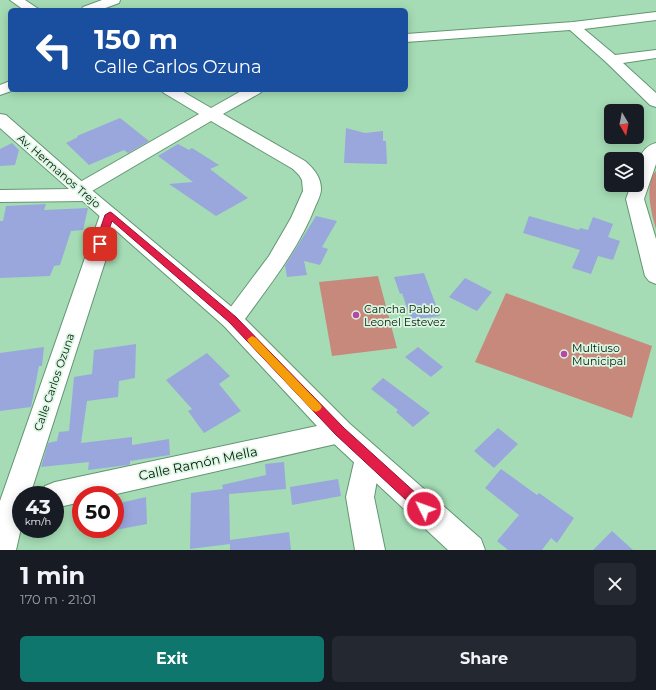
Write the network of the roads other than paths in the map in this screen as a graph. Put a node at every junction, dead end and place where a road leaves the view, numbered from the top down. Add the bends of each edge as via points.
1 (16, 0) edge
2 (114, 0) edge
3 (29, 8) edge
4 (93, 8) edge
5 (656, 16) edge
6 (573, 26) junction
7 (408, 38) edge
8 (656, 54) edge
9 (612, 60) junction
10 (172, 92) edge
11 (251, 92) edge
12 (656, 102) edge
13 (211, 114) junction
14 (0, 119) edge
15 (656, 148) edge
16 (83, 193) junction
17 (0, 196) edge
18 (110, 215) junction
19 (656, 276) edge
20 (232, 320) junction
21 (340, 432) junction
22 (368, 458) junction
23 (64, 493) edge
24 (11, 504) edge
25 (1, 550) edge
26 (370, 550) edge
27 (470, 550) edge

1 - 3 street
2 - 4 street
5 - 6 street
6 - 7 street
6 - 9 street
8 - 9 street
9 - 12 street
10 - 13 street
11 - 13 street
13 - 16 street
13 - 20 street via 299,164 311,180 312,191 301,218 276,261
14 - 16 main road, Av. Hermanos Trejo
15 - 19 street via 652,150 635,199
16 - 17 street
16 - 18 main road, Av. Hermanos Trejo
18 - 20 main road, Av. Hermanos Trejo
18 - 24 street, Calle Carlos Ozuna
20 - 21 main road, Av. Hermanos Trejo
21 - 22 main road, Av. Hermanos Trejo
21 - 23 street, Calle Ramón Mella
22 - 26 street via 360,497
22 - 27 main road, Av. Hermanos Trejo
24 - 25 street, Calle Carlos Ozuna

